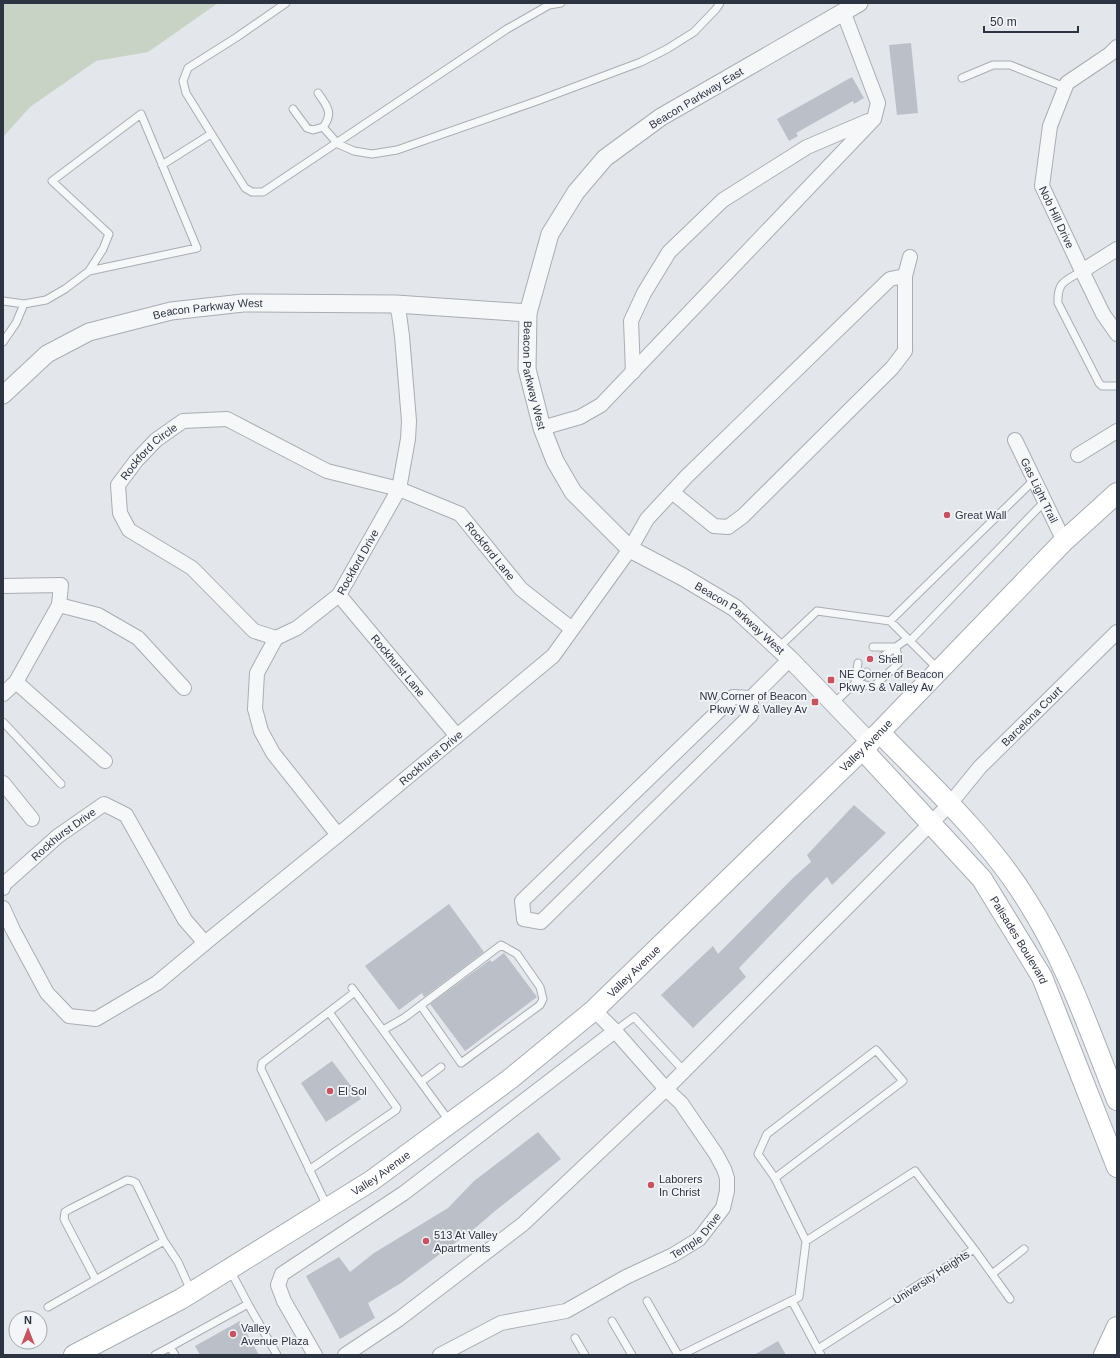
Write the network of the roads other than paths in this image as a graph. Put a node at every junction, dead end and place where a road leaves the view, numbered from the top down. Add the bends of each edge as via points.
1 (286, 3) edge
2 (560, 3) edge
3 (720, 3) edge
4 (859, 3) edge
5 (841, 7) edge
6 (1117, 47) edge
7 (962, 78) dead end
8 (1065, 87) junction
9 (318, 93) dead end
10 (293, 109) dead end
11 (874, 119) junction
12 (323, 127) junction
13 (211, 134) junction
14 (338, 144) junction
15 (162, 165) junction
16 (1117, 249) edge
17 (910, 257) dead end
18 (89, 271) junction
19 (1082, 271) junction
20 (905, 276) junction
21 (3, 301) edge
22 (24, 304) junction
23 (396, 304) junction
24 (528, 313) junction
25 (1117, 334) edge
26 (3, 342) edge
27 (633, 372) junction
28 (1117, 386) edge
29 (3, 395) edge
30 (542, 428) junction
31 (1117, 432) edge
32 (1015, 440) dead end
33 (1078, 455) dead end
34 (1034, 480) junction
35 (399, 489) junction
36 (672, 492) junction
37 (1117, 492) edge
38 (1045, 501) junction
39 (1064, 541) junction
40 (630, 549) junction
41 (3, 586) edge
42 (339, 595) junction
43 (59, 605) junction
44 (890, 621) junction
45 (572, 629) junction
46 (1117, 632) edge
47 (276, 638) junction
48 (908, 640) junction
49 (896, 646) junction
50 (873, 647) dead end
51 (784, 654) junction
52 (882, 657) dead end
53 (858, 663) dead end
54 (940, 671) junction
55 (867, 672) dead end
56 (16, 682) junction
57 (855, 682) junction
58 (184, 688) dead end
59 (3, 694) edge
60 (751, 698) junction
61 (833, 704) junction
62 (3, 722) edge
63 (457, 736) junction
64 (871, 741) junction
65 (105, 761) dead end
66 (3, 783) edge
67 (61, 784) dead end
68 (949, 805) junction
69 (32, 819) dead end
70 (931, 822) junction
71 (338, 835) junction
72 (3, 888) edge
73 (3, 908) edge
74 (205, 943) junction
75 (421, 1006) junction
76 (594, 1010) junction
77 (329, 1012) junction
78 (383, 1030) junction
79 (615, 1031) junction
80 (441, 1067) dead end
81 (684, 1071) junction
82 (421, 1082) junction
83 (666, 1089) junction
84 (1117, 1100) edge
85 (450, 1122) junction
86 (1117, 1167) edge
87 (309, 1170) junction
88 (775, 1178) junction
89 (328, 1208) junction
90 (164, 1241) junction
91 (806, 1241) junction
92 (974, 1249) junction
93 (1024, 1249) dead end
94 (230, 1269) junction
95 (992, 1274) junction
96 (96, 1280) junction
97 (192, 1292) junction
98 (1010, 1299) dead end
99 (647, 1300) dead end
100 (792, 1300) junction
101 (248, 1304) junction
102 (48, 1307) dead end
103 (612, 1321) dead end
104 (1117, 1327) edge
105 (575, 1338) dead end
106 (170, 1347) junction
107 (820, 1352) edge
108 (74, 1355) edge
109 (155, 1355) edge
110 (175, 1355) edge
111 (277, 1355) edge
112 (314, 1355) edge
113 (345, 1355) edge
114 (440, 1355) edge
115 (585, 1355) edge
116 (632, 1355) edge
117 (679, 1355) edge
118 (1104, 1355) edge

1 - 13 lane via 188,68 183,81 186,93
2 - 14 lane via 549,5 507,29
3 - 14 lane via 694,32 667,49 641,62 537,101 397,150 372,154 354,151
4 - 5 street, Beacon Parkway East
5 - 11 street via 878,103
5 - 24 street, Beacon Parkway East via 661,117 605,158 576,192 550,234
6 - 8 street, Nob Hill Drive
7 - 8 lane via 992,65 1010,65
8 - 19 street, Nob Hill Drive via 1050,126 1042,186
9 - 12 lane via 330,113
10 - 12 lane via 307,128 313,130
11 - 27 street
11 - 27 street via 807,147 723,200 670,252 644,293 631,321
12 - 14 lane
13 - 14 lane via 245,188 252,192 264,192
13 - 15 lane
15 - 18 lane via 197,248
15 - 18 lane via 141,114 52,181 108,234 104,249
16 - 19 street
17 - 20 street
18 - 22 lane via 46,300
19 - 25 street, Nob Hill Drive via 1103,314
19 - 28 lane via 1060,286 1058,303 1099,383 1102,386
20 - 36 street, Rockhurst Drive via 890,279
20 - 36 street via 905,351 892,368 743,516 728,527 714,526
21 - 22 lane
22 - 26 lane via 16,323
23 - 24 street, Beacon Parkway West
23 - 29 street, Beacon Parkway West via 243,303 171,311 89,332 47,354
23 - 35 street, Rockford Drive via 402,336 408,422 408,439
24 - 30 street, Beacon Parkway West via 527,369
27 - 30 street via 602,406 580,417
30 - 40 street, Beacon Parkway West via 573,492
31 - 33 street
32 - 34 street, Gas Light Trail
34 - 38 street, Gas Light Trail
34 - 44 lane
35 - 42 street, Rockford Drive
35 - 45 street, Rockford Lane via 460,514 521,589
35 - 47 street, Rockford Circle via 327,471 227,419 183,422 156,440 136,461 118,485 120,513 129,530 192,568 254,631
36 - 40 street, Rockhurst Drive via 647,519
37 - 39 main road, Valley Avenue
38 - 39 street, Gas Light Trail
38 - 48 lane
39 - 54 main road, Valley Avenue
40 - 45 street, Rockhurst Drive
40 - 51 street, Beacon Parkway West via 735,608
41 - 43 street via 61,585
42 - 47 street, Rockford Drive via 297,628
42 - 63 street, Rockhurst Lane
43 - 56 street
43 - 58 street via 98,615 138,638
44 - 48 lane
44 - 51 lane via 817,611
45 - 63 street, Rockhurst Drive via 553,656
46 - 68 street, Barcelona Court via 980,767
47 - 71 street via 257,672 256,709 261,731 273,753
48 - 49 lane
48 - 54 lane
49 - 50 lane
49 - 52 lane
49 - 57 lane via 898,663 873,687
51 - 60 street
51 - 61 street, Beacon Parkway West
53 - 57 lane
54 - 64 main road, Valley Avenue
55 - 57 lane
56 - 59 street
56 - 65 street
57 - 61 lane
60 - 60 street via 751,715 541,922 524,919 522,901 638,788 733,697
61 - 64 street, Beacon Parkway West
62 - 67 lane
63 - 71 street, Rockhurst Drive
64 - 68 main road
64 - 70 main road, Palisades Boulevard
64 - 76 main road, Valley Avenue
66 - 69 street
68 - 70 street, Barcelona Court
68 - 84 main road via 992,852 1026,898 1054,946
70 - 81 street, Barcelona Court
70 - 86 main road, Palisades Boulevard via 982,879 1042,977
71 - 74 street, Rockhurst Drive
72 - 74 street, Rockhurst Drive via 3,885 58,836 104,804 126,815 184,920
73 - 74 street, Rockhurst Drive via 47,993 69,1016 96,1019 157,983
75 - 75 lane via 501,946 517,954 540,987 543,999 540,1004 461,1063
75 - 78 lane
76 - 79 street, Temple Drive
76 - 85 main road, Valley Avenue via 510,1079
77 - 78 lane via 354,990
77 - 87 lane via 260,1066
77 - 87 lane via 397,1108
78 - 82 lane
79 - 81 lane via 634,1017
79 - 83 street, Temple Drive
79 - 112 street via 404,1193 282,1274 278,1285
80 - 82 lane
81 - 83 street, Barcelona Court
82 - 85 lane
83 - 113 street, Barcelona Court via 523,1224 399,1319
83 - 114 street, Temple Drive via 681,1103 716,1154 727,1178 723,1208 699,1239 566,1310 501,1323
85 - 89 main road, Valley Avenue via 371,1181
87 - 89 lane
88 - 88 lane via 903,1081 876,1050 767,1134 758,1154
88 - 91 lane
89 - 94 main road, Valley Avenue
90 - 96 lane
90 - 96 lane via 136,1183 132,1181 127,1180 70,1209 65,1212 64,1219
90 - 97 lane via 178,1262
91 - 92 lane, University Heights via 915,1171
91 - 100 lane via 799,1297
92 - 95 lane
92 - 107 lane, University Heights
93 - 95 lane
94 - 97 main road, Valley Avenue
94 - 101 lane
95 - 98 lane
96 - 102 lane
97 - 108 main road, Valley Avenue
99 - 117 lane
100 - 107 lane, University Heights
100 - 117 lane
101 - 106 lane
101 - 111 lane
103 - 116 lane
104 - 118 main road
105 - 115 lane
106 - 109 lane
106 - 110 lane

